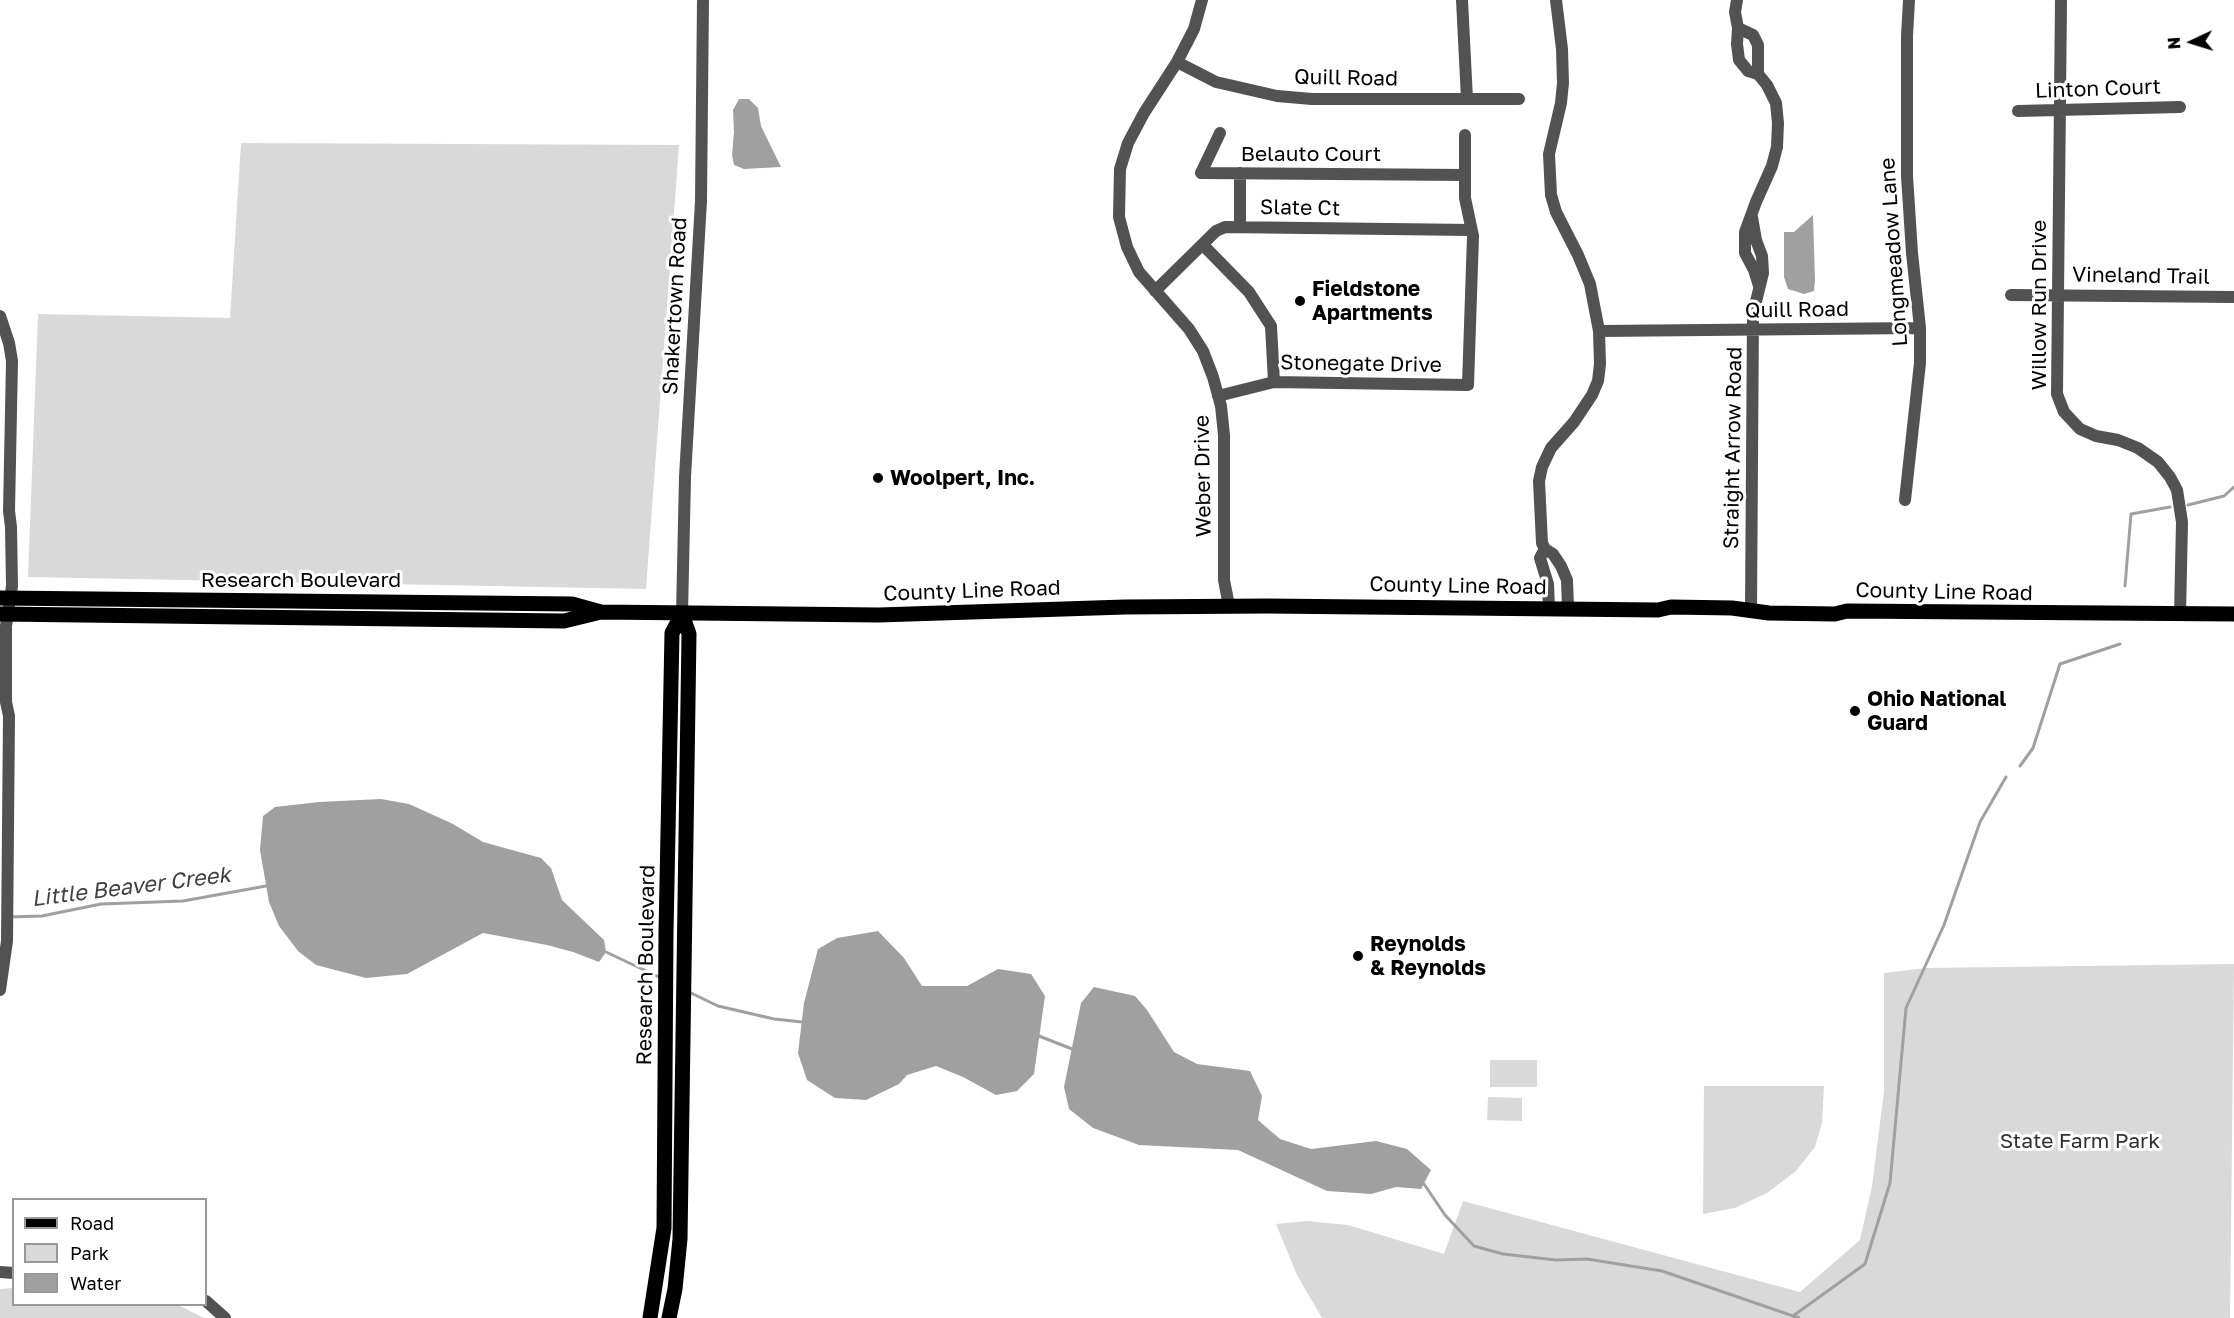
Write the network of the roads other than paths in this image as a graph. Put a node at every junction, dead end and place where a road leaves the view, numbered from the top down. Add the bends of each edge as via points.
1 (703, 0) edge
2 (1202, 0) edge
3 (1462, 0) edge
4 (1556, 0) edge
5 (1737, 0) edge
6 (1909, 0) edge
7 (2061, 0) edge
8 (1738, 28) junction
9 (1178, 62) junction
10 (1758, 74) junction
11 (1467, 99) junction
12 (1520, 99) dead end
13 (2180, 107) dead end
14 (2059, 110) junction
15 (2018, 111) dead end
16 (1220, 133) dead end
17 (1465, 135) dead end
18 (1240, 173) junction
19 (1465, 175) junction
20 (1240, 226) junction
21 (1471, 230) junction
22 (1203, 245) junction
23 (1155, 291) junction
24 (2057, 294) junction
25 (2011, 295) dead end
26 (2234, 297) edge
27 (0, 316) edge
28 (1920, 328) junction
29 (1754, 330) junction
30 (1599, 331) junction
31 (1274, 382) junction
32 (1218, 396) junction
33 (1905, 500) dead end
34 (1545, 549) junction
35 (5, 598) edge
36 (360, 601) junction
37 (1229, 606) junction
38 (1549, 608) junction
39 (1568, 608) junction
40 (1751, 610) junction
41 (601, 612) junction
42 (4, 614) edge
43 (682, 614) junction
44 (2234, 614) edge
45 (2180, 615) junction
46 (360, 618) junction
47 (0, 990) edge
48 (207, 1302) edge
49 (225, 1318) edge
50 (650, 1318) edge
51 (669, 1318) edge

1 - 43 street, Shakertown Road via 701,201 685,477
2 - 9 street, Weber Drive via 1194,29
3 - 11 street
4 - 30 street via 1563,83 1549,154 1551,195 1590,284
5 - 8 street, Straight Arrow Road
6 - 28 street, Longmeadow Lane via 1907,176
7 - 14 street, Willow Run Drive
8 - 10 street via 1753,35 1758,45
8 - 10 street, Straight Arrow Road via 1739,60 1748,71
9 - 11 street, Quill Road via 1216,82 1277,96
9 - 23 street, Weber Drive via 1133,133 1120,170 1119,217 1127,247 1139,272
10 - 29 street, Straight Arrow Road via 1776,103 1777,147 1752,217 1764,273 1753,314
11 - 12 street, Quill Road
13 - 14 street, Linton Court
14 - 15 street, Linton Court
14 - 24 street, Willow Run Drive
16 - 18 street, Belauto Court via 1201,173
17 - 19 street
18 - 19 street, Belauto Court
18 - 20 street
19 - 21 street
20 - 21 street, Slate Ct
20 - 22 street, Slate Ct via 1216,231
21 - 31 street, Stonegate Drive via 1468,385
22 - 23 street, Slate Ct
22 - 31 street via 1249,292 1271,326
23 - 32 street, Weber Drive via 1203,351
24 - 25 street, Vineland Trail
24 - 26 street, Vineland Trail
24 - 45 street, Willow Run Drive via 2057,388 2064,412 2090,434 2132,444 2145,452 2164,468 2177,490 2182,522
27 - 35 street via 12,361 11,527
28 - 29 street, Quill Road
28 - 33 street, Longmeadow Lane via 1919,384
29 - 30 street, Quill Road
29 - 40 street, Straight Arrow Road
30 - 34 street via 1598,381 1542,467 1540,521
31 - 32 street, Stonegate Drive
32 - 37 street, Weber Drive via 1224,435 1224,580
34 - 38 street via 1540,558 1548,584
34 - 39 street via 1553,554 1567,580
35 - 36 main road, Research Boulevard
35 - 42 street
36 - 41 main road, Research Boulevard via 572,604
36 - 46 main road
37 - 38 main road, County Line Road
37 - 43 main road, County Line Road via 879,615
38 - 39 main road, County Line Road
39 - 40 main road, County Line Road
40 - 45 main road, County Line Road via 1835,614 1847,611
41 - 43 main road, Research Boulevard
41 - 46 main road, Research Boulevard via 564,621
42 - 46 main road, Research Boulevard
42 - 47 street via 9,716 7,941
43 - 50 main road, Research Boulevard via 672,633 664,1228
43 - 51 main road, Research Boulevard via 689,634 680,1239
44 - 45 main road, County Line Road
48 - 49 street

